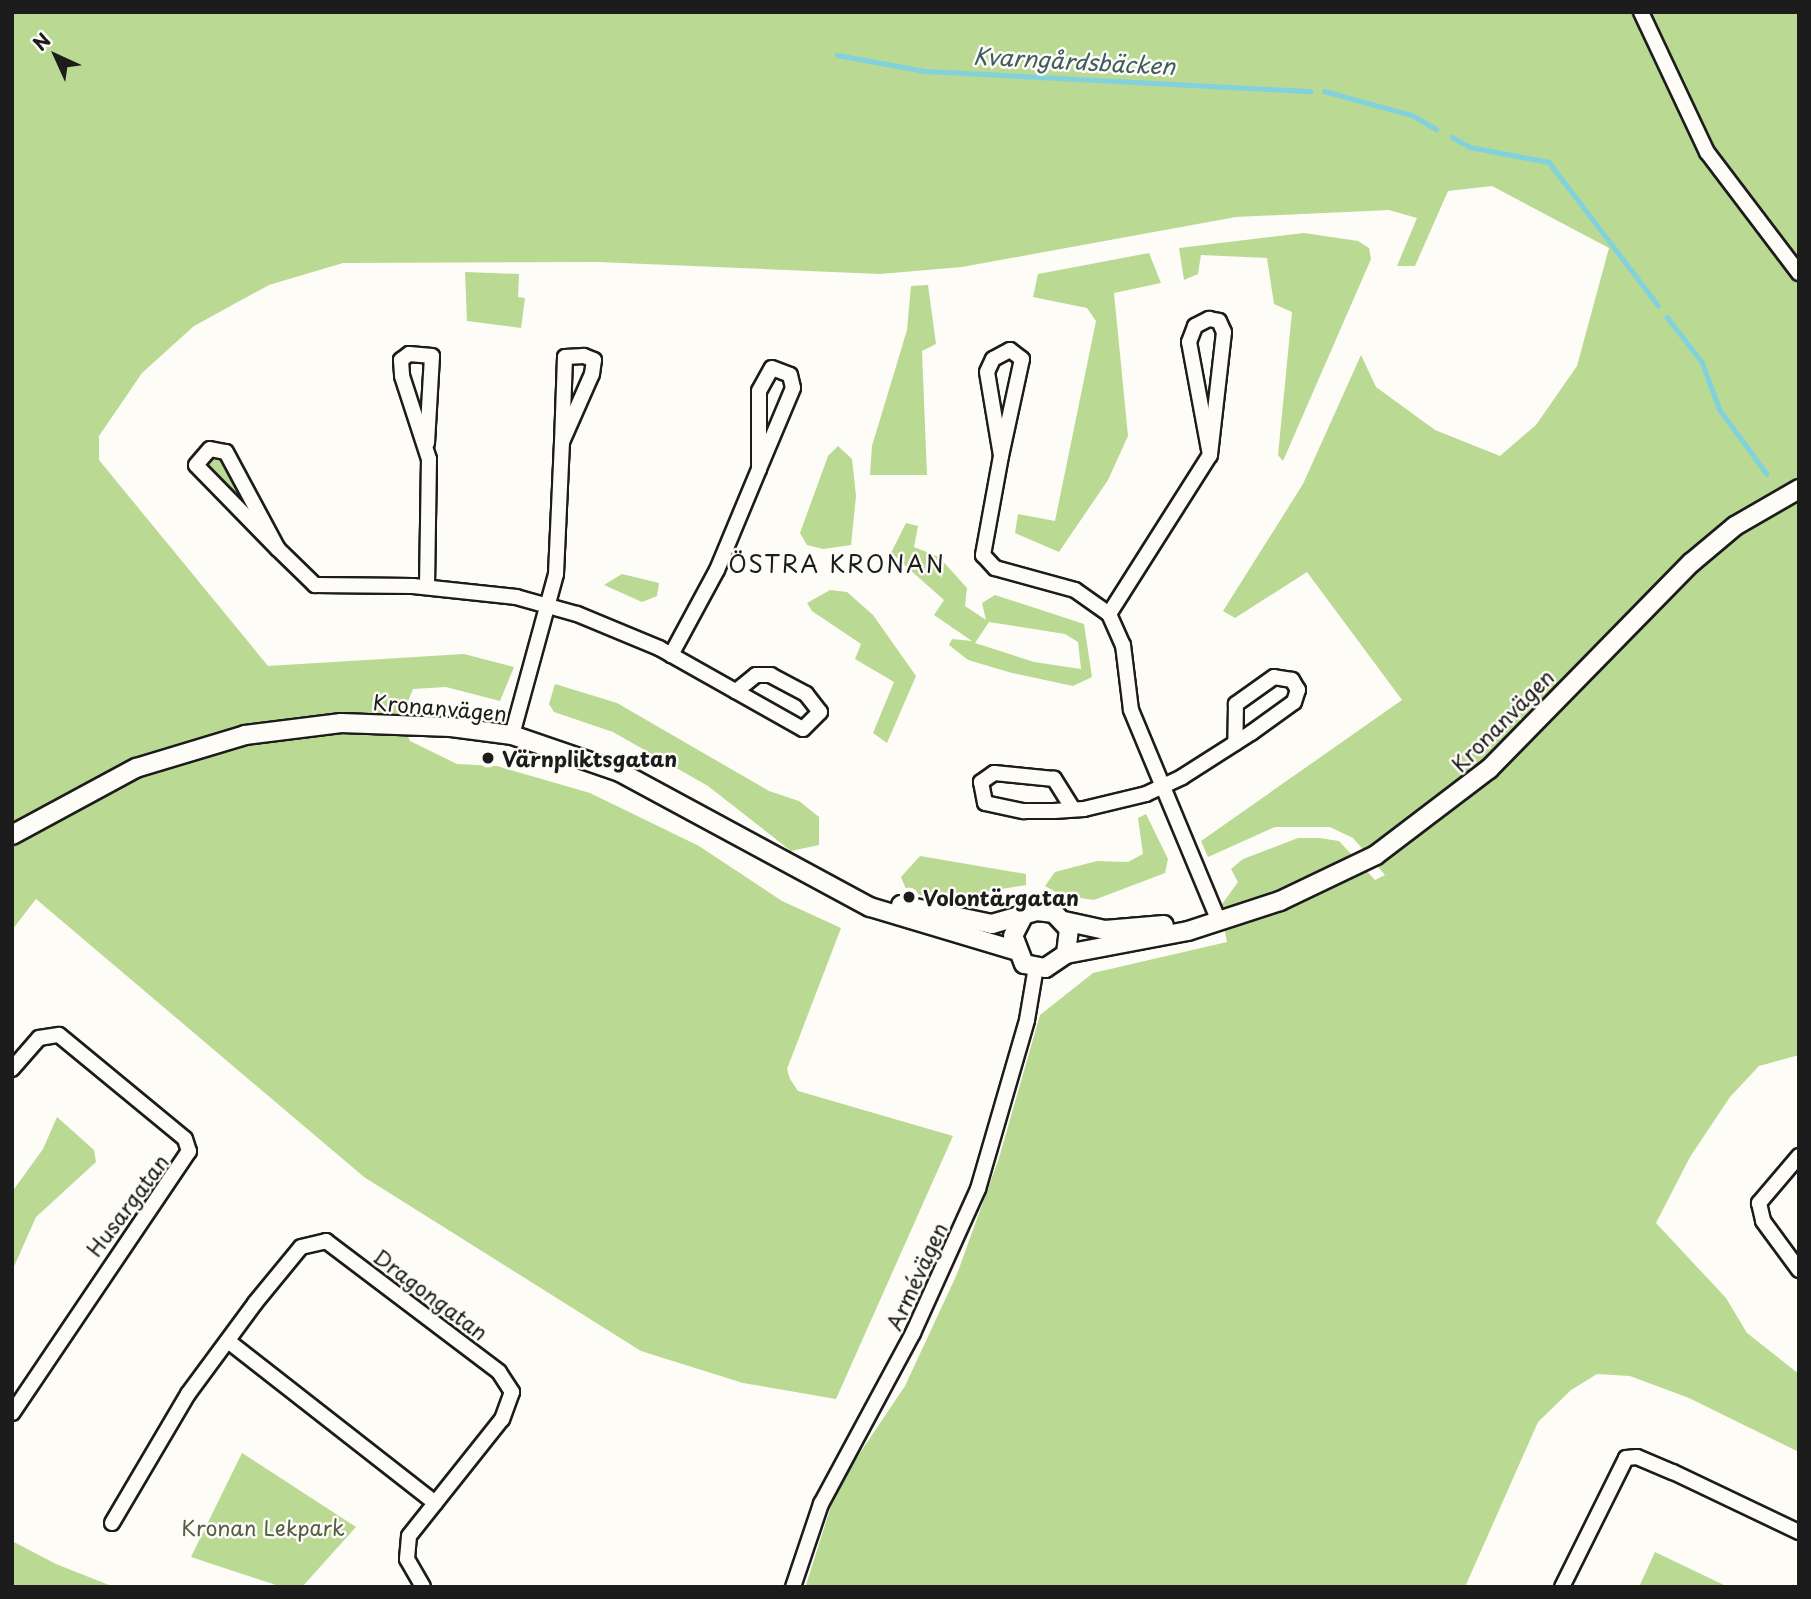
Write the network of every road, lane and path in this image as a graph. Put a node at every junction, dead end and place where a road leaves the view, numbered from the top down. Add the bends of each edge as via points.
1 (1641, 12) edge
2 (1799, 273) edge
3 (562, 442) junction
4 (427, 443) junction
5 (1210, 455) junction
6 (1001, 456) junction
7 (759, 469) junction
8 (1799, 489) edge
9 (278, 549) junction
10 (427, 587) junction
11 (546, 606) junction
12 (1109, 614) junction
13 (671, 655) junction
14 (736, 691) junction
15 (512, 735) junction
16 (1235, 743) junction
17 (1164, 786) junction
18 (1073, 809) junction
19 (12, 835) edge
20 (850, 894) junction
21 (1022, 918) junction
22 (1217, 919) junction
23 (1065, 921) junction
24 (1199, 924) junction
25 (1014, 950) junction
26 (1066, 954) junction
27 (1036, 967) junction
28 (12, 1069) edge
29 (1799, 1156) edge
30 (1799, 1270) edge
31 (228, 1341) junction
32 (12, 1413) edge
33 (435, 1503) junction
34 (112, 1523) dead end
35 (1799, 1532) edge
36 (423, 1587) edge
37 (793, 1587) edge
38 (1562, 1587) edge

1 - 2 street via 1707,152
3 - 3 street via 565,357 584,356 594,360 592,374
3 - 11 street via 558,559
4 - 4 street via 432,356 409,354 401,360 402,376
4 - 10 street
5 - 5 street via 1189,342 1195,326 1209,319 1224,328
5 - 12 street
6 - 6 street via 986,372 993,359 1010,350 1022,359
6 - 12 street via 982,548 986,561 1075,590
7 - 7 street via 793,388 790,375 772,368 759,391
7 - 13 street via 718,570
8 - 22 street, Kronanvägen via 1735,526 1691,563 1489,769 1415,828 1348,870 1280,901
9 - 9 street via 226,452 210,449 196,465
9 - 10 street via 307,582 319,587
10 - 11 street via 470,589
11 - 13 street
11 - 15 street
12 - 17 street via 1123,645 1126,693
13 - 14 street
14 - 14 street via 756,675 771,675 806,694 820,712 803,729
15 - 19 street, Kronanvägen via 397,722 310,725 246,734 105,781
15 - 20 street, Kronanvägen via 620,772
16 - 16 street via 1236,704 1274,677 1292,680 1298,690 1294,702
16 - 17 street
17 - 18 street
17 - 22 street
18 - 18 street via 990,806 982,798 981,782 994,773 1054,779
20 - 21 street, Kronanvägen via 976,922
20 - 25 street, Kronanvägen via 870,907 990,939
21 - 23 street via 1045,911
21 - 25 street via 1013,936
22 - 24 street, Kronanvägen
23 - 24 street, Kronanvägen via 1105,930
23 - 26 street via 1071,938
24 - 26 street, Kronanvägen via 1179,934
25 - 27 street
26 - 27 street via 1052,965
27 - 37 street, Armévägen via 1027,1020 978,1189 909,1340 821,1504
28 - 32 street, Husargatan via 39,1038 59,1035 185,1139 189,1151
29 - 30 street via 1759,1203 1763,1221
31 - 33 street
31 - 33 street, Dragongatan via 301,1247 319,1240 499,1372 512,1392 508,1410
31 - 34 street, Dragongatan via 188,1394
33 - 36 street, Dragongatan via 407,1542 407,1559
35 - 38 street via 1673,1472 1637,1457 1626,1458

